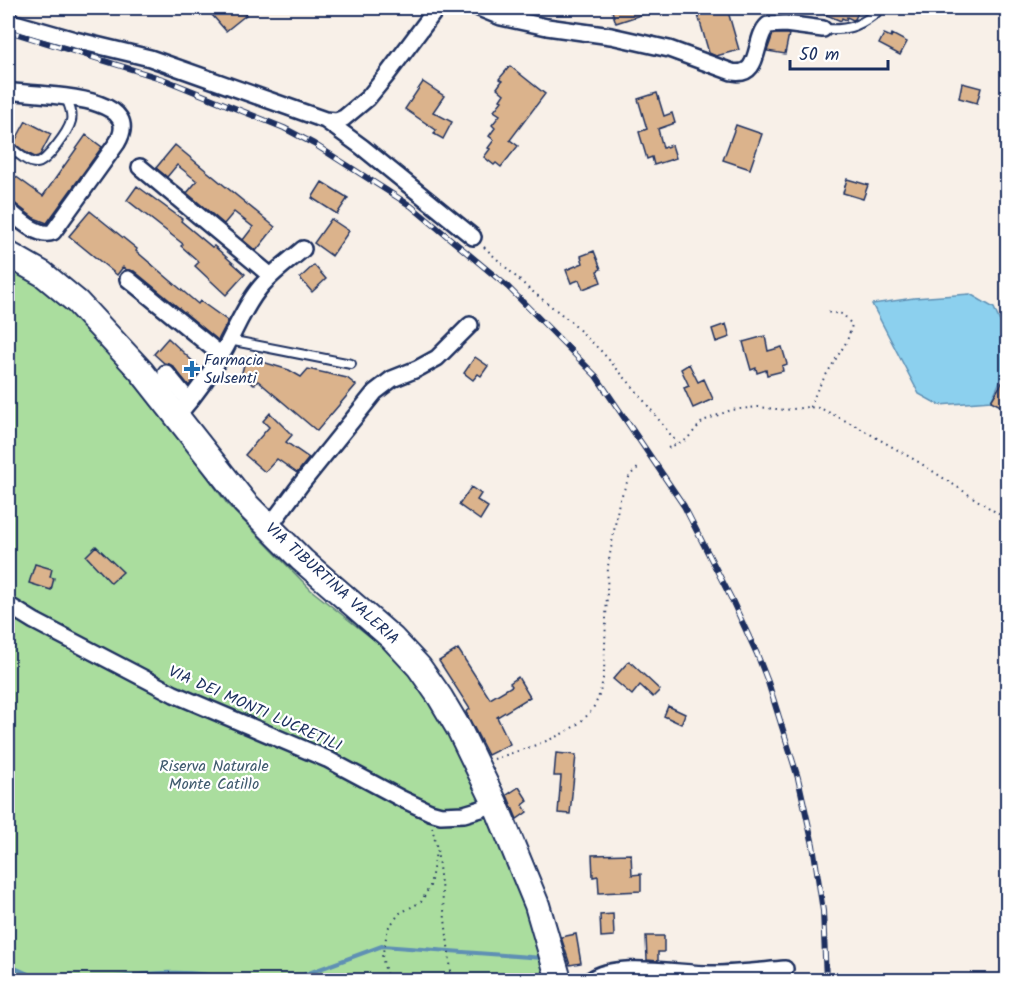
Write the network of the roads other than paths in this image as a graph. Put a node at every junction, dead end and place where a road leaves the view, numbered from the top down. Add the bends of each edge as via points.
1 (437, 8) edge
2 (478, 8) edge
3 (882, 8) edge
4 (8, 21) edge
5 (823, 29) joint
6 (8, 91) edge
7 (66, 97) junction
8 (325, 120) junction
9 (12, 149) dead end
10 (140, 167) dead end
11 (8, 210) edge
12 (473, 237) road end
13 (303, 249) dead end
14 (8, 254) edge
15 (271, 276) junction
16 (128, 279) dead end
17 (470, 325) dead end
18 (229, 340) junction
19 (221, 355) junction
20 (351, 364) dead end
21 (166, 373) dead end
22 (183, 409) junction
23 (269, 527) junction
24 (8, 605) edge
25 (495, 803) junction
26 (785, 969) dead end
27 (559, 981) edge
28 (591, 981) edge

1 - 8 street via 368,98 344,118
2 - 5 street via 547,27 669,49 739,73 752,65 768,25
3 - 5 lane via 857,26
4 - 8 street via 150,58
6 - 7 street
7 - 9 lane via 71,120 45,160 32,162
7 - 11 street via 94,102 115,114 123,126 120,139 52,232 40,233
8 - 12 street
10 - 15 street
13 - 15 street
14 - 22 main road, VIA TIBURTINA VALERIA via 43,274 76,302
15 - 18 street via 251,300
16 - 19 street
17 - 23 street via 437,358 392,379 375,392
18 - 19 street
18 - 20 lane
19 - 22 street
21 - 22 street
22 - 23 main road, VIA TIBURTINA VALERIA via 245,503
23 - 25 main road, VIA TIBURTINA VALERIA via 410,656 448,711
24 - 25 street, VIA DEI MONTI LUCRETILI via 174,694 335,763 430,812 464,814
25 - 27 main road, VIA TIBURTINA VALERIA via 537,905
26 - 28 street via 721,974 626,970 599,975

